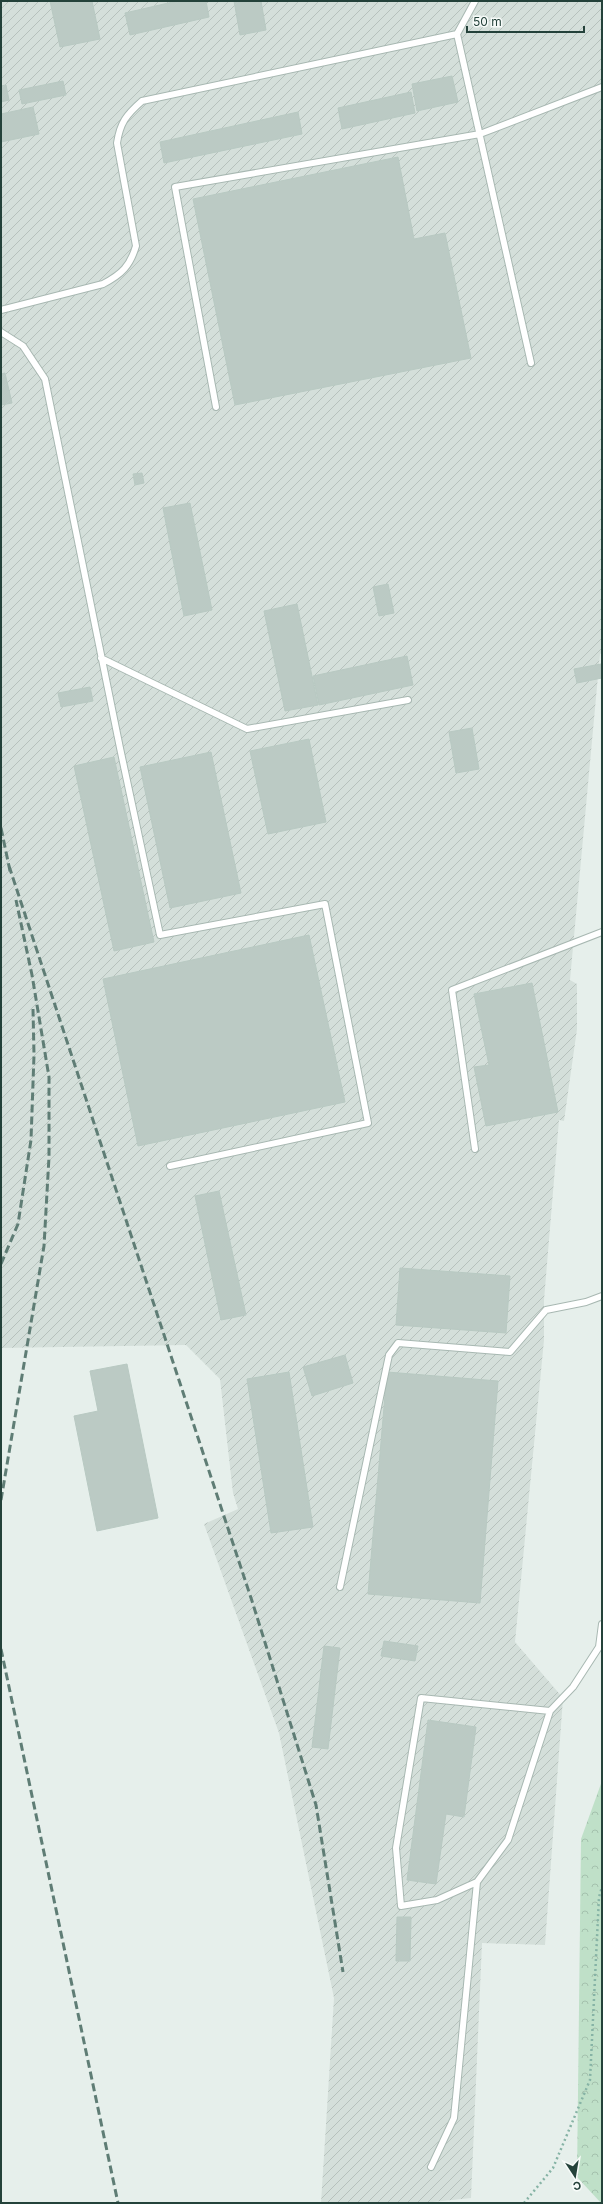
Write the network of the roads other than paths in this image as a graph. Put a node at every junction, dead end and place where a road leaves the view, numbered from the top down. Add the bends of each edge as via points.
1 (475, 1) edge
2 (457, 34) junction
3 (602, 87) edge
4 (480, 134) junction
5 (1, 310) edge
6 (1, 332) edge
7 (531, 363) dead end
8 (216, 407) dead end
9 (102, 658) junction
10 (408, 700) dead end
11 (602, 932) edge
12 (474, 1149) dead end
13 (170, 1166) dead end
14 (602, 1296) edge
15 (340, 1587) dead end
16 (602, 1624) edge
17 (550, 1711) junction
18 (477, 1882) junction
19 (431, 2167) dead end

1 - 2 lane
2 - 4 lane
2 - 5 lane via 142,101 127,114 119,131 117,143 136,246 132,261 117,276 103,284
3 - 4 lane
4 - 7 lane
4 - 8 lane via 175,187
6 - 9 lane via 23,346 45,379
9 - 10 lane via 247,729
9 - 13 lane via 160,935 325,904 368,1123
11 - 12 lane via 452,990
14 - 15 lane via 546,1310 510,1352 398,1343 389,1355
16 - 17 lane via 599,1647 573,1687
17 - 18 lane via 508,1840
17 - 18 lane via 420,1698 396,1848 401,1906 437,1900
18 - 19 lane via 454,2118

